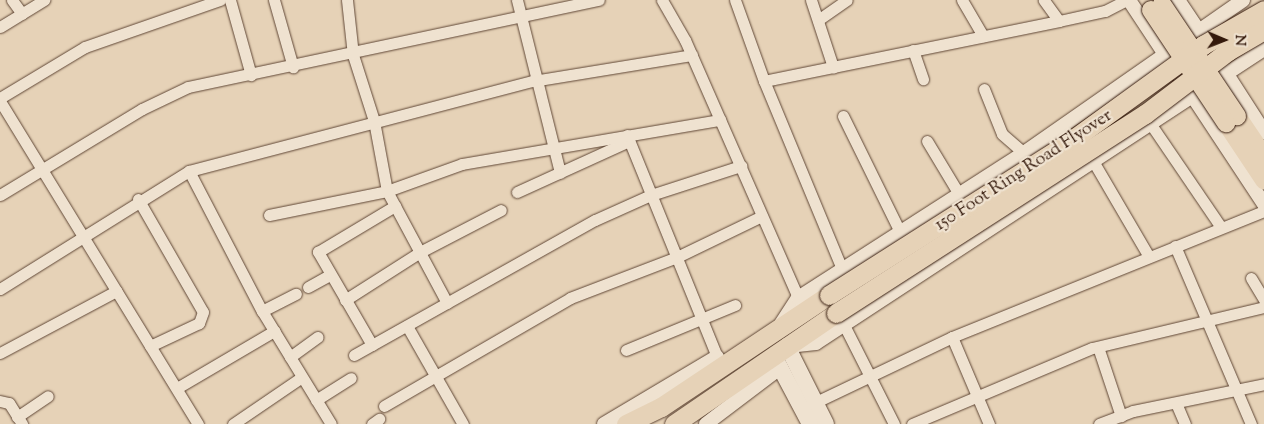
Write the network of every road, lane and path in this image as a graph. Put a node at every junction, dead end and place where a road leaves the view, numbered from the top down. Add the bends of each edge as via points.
1 (12, 0) edge
2 (44, 0) edge
3 (220, 0) edge
4 (230, 0) edge
5 (274, 0) edge
6 (347, 0) edge
7 (517, 0) edge
8 (599, 0) edge
9 (662, 0) edge
10 (735, 0) edge
11 (811, 0) edge
12 (847, 0) edge
13 (962, 0) edge
14 (1044, 0) edge
15 (1128, 0) edge
16 (1144, 0) edge
17 (1160, 0) edge
18 (1178, 0) edge
19 (1243, 0) edge
20 (1264, 10) edge
21 (22, 14) junction
22 (520, 17) junction
23 (818, 20) junction
24 (1059, 21) junction
25 (0, 27) edge
26 (1198, 30) junction
27 (1264, 30) edge
28 (983, 36) junction
29 (1264, 49) edge
30 (913, 50) junction
31 (1166, 54) junction
32 (352, 55) junction
33 (692, 55) junction
34 (293, 67) junction
35 (833, 67) junction
36 (1226, 71) junction
37 (250, 75) junction
38 (923, 79) dead end
39 (533, 81) junction
40 (764, 81) junction
41 (984, 90) dead end
42 (1195, 96) junction
43 (0, 100) edge
44 (843, 116) dead end
45 (720, 120) junction
46 (374, 121) junction
47 (1152, 126) junction
48 (1264, 132) edge
49 (628, 138) junction
50 (927, 141) dead end
51 (552, 146) junction
52 (1024, 153) junction
53 (1264, 156) edge
54 (1093, 161) junction
55 (741, 166) junction
56 (42, 169) junction
57 (189, 171) junction
58 (560, 173) junction
59 (1264, 180) edge
60 (386, 191) junction
61 (516, 192) dead end
62 (0, 194) edge
63 (959, 194) junction
64 (651, 195) junction
65 (138, 199) junction
66 (1264, 204) edge
67 (395, 206) junction
68 (501, 210) dead end
69 (1264, 211) edge
70 (269, 215) dead end
71 (762, 216) junction
72 (1221, 227) junction
73 (900, 232) junction
74 (81, 236) junction
75 (1175, 246) junction
76 (420, 252) junction
77 (1149, 257) junction
78 (676, 258) junction
79 (842, 269) junction
80 (330, 276) junction
81 (1252, 278) dead end
82 (308, 287) dead end
83 (0, 289) edge
84 (116, 291) junction
85 (296, 294) dead end
86 (798, 298) junction
87 (345, 300) junction
88 (1264, 300) edge
89 (447, 303) junction
90 (735, 305) dead end
91 (1264, 307) edge
92 (262, 311) junction
93 (701, 318) junction
94 (840, 319) junction
95 (1208, 320) junction
96 (407, 326) junction
97 (779, 327) junction
98 (274, 331) junction
99 (318, 337) dead end
100 (952, 337) junction
101 (372, 345) junction
102 (150, 346) junction
103 (1098, 347) junction
104 (626, 350) dead end
105 (0, 353) edge
106 (354, 355) dead end
107 (781, 356) junction
108 (290, 357) junction
109 (718, 362) junction
110 (435, 374) junction
111 (871, 375) junction
112 (302, 377) junction
113 (351, 378) dead end
114 (1264, 384) edge
115 (177, 388) junction
116 (1237, 391) junction
117 (48, 396) dead end
118 (978, 397) junction
119 (316, 400) junction
120 (0, 401) edge
121 (816, 402) junction
122 (1176, 403) junction
123 (384, 406) dead end
124 (1121, 416) junction
125 (19, 420) edge
126 (328, 423) edge
127 (1105, 423) edge
128 (198, 424) edge
129 (233, 424) edge
130 (463, 424) edge
131 (604, 424) edge
132 (626, 424) edge
133 (674, 424) edge
134 (706, 424) edge
135 (810, 424) edge
136 (826, 424) edge
137 (894, 424) edge
138 (912, 424) edge
139 (989, 424) edge
140 (1185, 424) edge
141 (1251, 424) edge

1 - 21 street
2 - 21 street
3 - 43 street via 85,47
4 - 37 street
5 - 34 street
6 - 32 street
7 - 22 street
8 - 22 street
9 - 33 street
10 - 40 street
11 - 23 street
12 - 23 street
13 - 28 street
14 - 24 street
15 - 24 street via 1105,12
15 - 31 street
16 - 59 main road, bridge
17 - 53 main road, bridge
18 - 26 street
19 - 26 street
20 - 97 highway, 150 Foot Ring Road Flyover, bridge via 1203,45 1072,140
21 - 25 street
22 - 32 street
22 - 39 street
23 - 35 street
24 - 28 street
26 - 31 street
26 - 36 street
27 - 94 highway, 150 Foot Ring Road Flyover, bridge via 1228,51 1145,114
28 - 30 street
29 - 36 street
30 - 35 street
30 - 38 street
31 - 42 street
31 - 52 street
32 - 34 street
32 - 46 street
33 - 39 street
33 - 45 street
34 - 37 street
35 - 40 street
36 - 42 street
36 - 48 street
37 - 56 street via 188,87 142,109
39 - 46 street
39 - 51 street
40 - 79 street
41 - 52 street via 1002,134
42 - 47 street
42 - 66 street
43 - 56 street
44 - 73 street
45 - 49 street
45 - 55 street
46 - 57 street
46 - 60 street
47 - 54 street
47 - 72 street
49 - 51 street
49 - 58 street
49 - 64 street
50 - 63 street
51 - 58 street
51 - 60 street via 462,164
52 - 63 street
54 - 77 street
54 - 94 street
55 - 64 street
55 - 71 street
56 - 62 street
56 - 74 street
57 - 65 street
57 - 92 street
58 - 61 street
60 - 67 street
60 - 70 street
63 - 73 street
64 - 78 street
64 - 89 street via 595,220
65 - 74 street
65 - 102 street via 203,312 199,323
67 - 76 street
67 - 80 street via 319,248
68 - 76 street
69 - 72 street
71 - 78 street
71 - 86 street
72 - 75 street
73 - 79 street
74 - 83 street
74 - 84 street
75 - 77 street
75 - 95 street
76 - 87 street
76 - 89 street
77 - 100 street
78 - 93 street
78 - 110 street via 570,298
79 - 86 street
80 - 82 street
80 - 87 street
81 - 88 street
84 - 102 street
84 - 105 street
85 - 92 street
86 - 97 street
87 - 101 street
89 - 96 street
90 - 93 street
91 - 95 street
92 - 98 street
93 - 104 street
93 - 109 street
94 - 107 highway, 150 Foot Ring Road Flyover
94 - 111 street
95 - 103 street
95 - 116 street
96 - 101 street
96 - 110 street
97 - 109 highway, 150 Foot Ring Road Flyover
98 - 108 street
98 - 115 street
99 - 108 street
100 - 111 street
100 - 118 street
101 - 106 street
102 - 115 street
103 - 118 street
103 - 124 street
107 - 121 main road
107 - 133 highway, 150 Foot Ring Road Flyover
107 - 134 street
107 - 135 main road
108 - 112 street
109 - 131 street
109 - 132 highway, 150 Foot Ring Road Flyover
110 - 123 street
110 - 130 street
111 - 121 street
111 - 137 street
112 - 119 street
112 - 129 street
113 - 119 street
114 - 116 street
115 - 128 street
116 - 122 street
116 - 141 street
117 - 125 street
118 - 138 street
118 - 139 street
119 - 126 street
120 - 125 street via 9,404
121 - 136 main road
122 - 124 street
122 - 140 street
124 - 127 street

